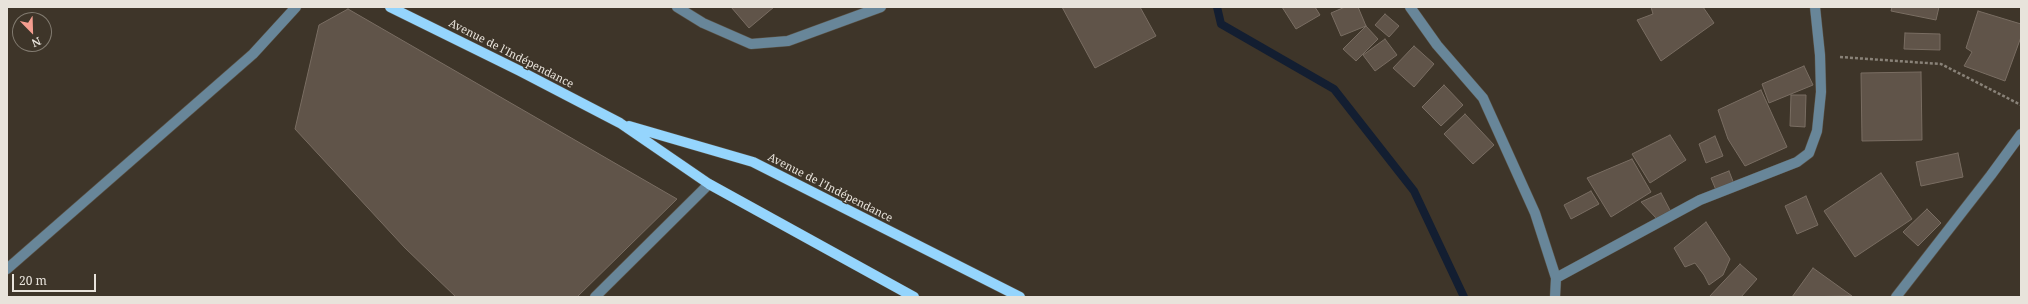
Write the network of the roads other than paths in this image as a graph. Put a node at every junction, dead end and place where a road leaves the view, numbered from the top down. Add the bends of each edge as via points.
1 (296, 7) edge
2 (390, 7) edge
3 (677, 7) edge
4 (881, 7) edge
5 (1410, 7) edge
6 (1815, 7) edge
7 (620, 123) junction
8 (2021, 134) edge
9 (709, 184) junction
10 (7, 269) edge
11 (1556, 278) junction
12 (595, 297) edge
13 (914, 297) edge
14 (1020, 297) edge
15 (1555, 297) edge
16 (1896, 297) edge

1 - 10 street via 253,54
2 - 7 main road, Avenue de l'Indépendance
3 - 4 street via 703,23 751,44 788,41
5 - 11 street via 1437,45 1483,98 1535,213
6 - 11 street via 1821,92 1817,131 1809,153 1797,162 1700,200
7 - 9 main road, Avenue de l'Indépendance
7 - 14 main road, Avenue de l'Indépendance via 753,162
8 - 16 street
9 - 12 street
9 - 13 main road, Avenue de l'Indépendance
11 - 15 street

